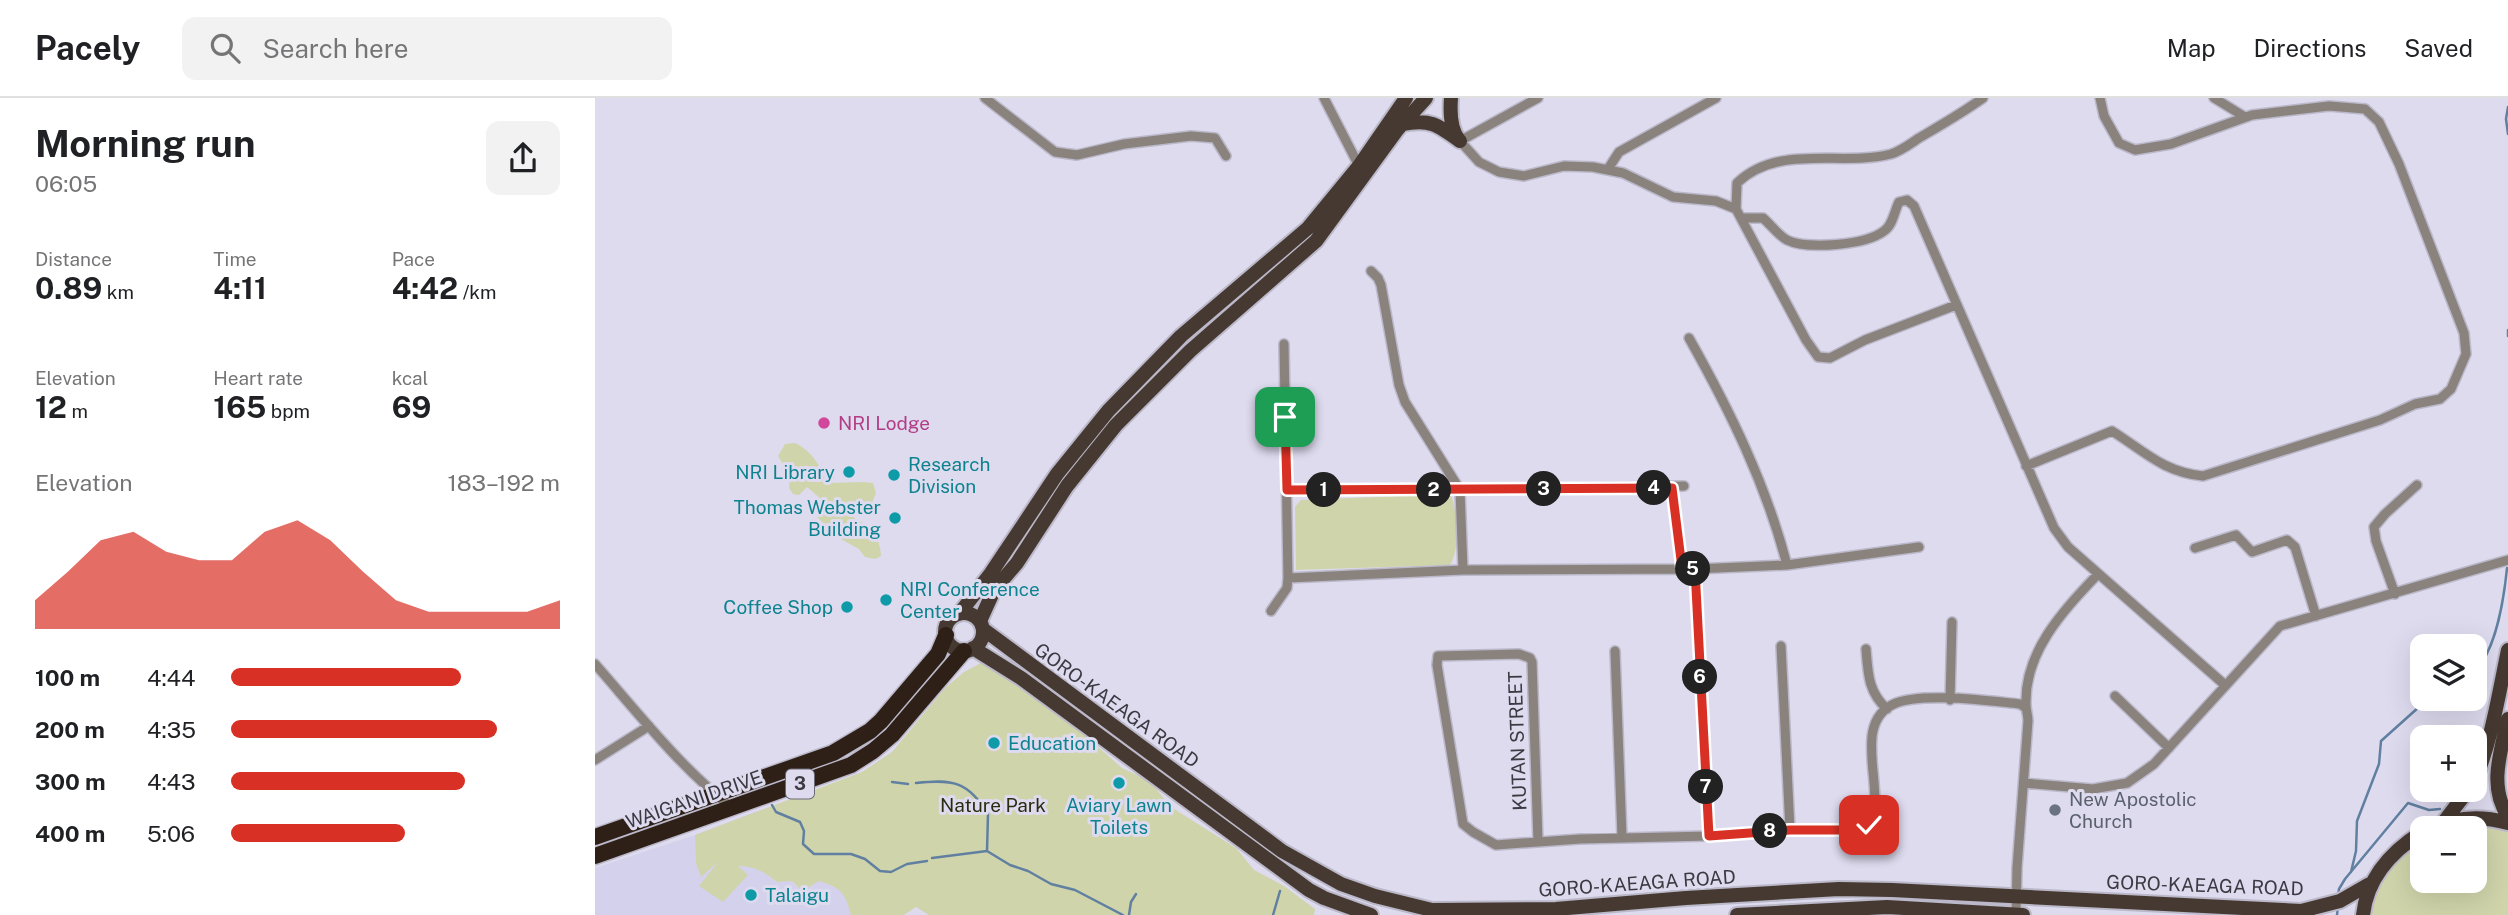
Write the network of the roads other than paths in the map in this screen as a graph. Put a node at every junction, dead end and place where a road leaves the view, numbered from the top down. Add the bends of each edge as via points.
1 (985, 98) edge
2 (1324, 98) edge
3 (1406, 98) edge
4 (1426, 98) edge
5 (1451, 98) edge
6 (1538, 98) edge
7 (1716, 98) edge
8 (1983, 98) edge
9 (2100, 98) edge
10 (2214, 98) edge
11 (2245, 117) junction
12 (1402, 124) junction
13 (1460, 141) junction
14 (1226, 156) dead end
15 (1359, 166) junction
16 (1608, 169) junction
17 (1739, 213) junction
18 (1371, 271) dead end
19 (1956, 305) junction
20 (1689, 338) dead end
21 (1284, 344) dead end
22 (2026, 466) junction
23 (2417, 485) dead end
24 (1683, 486) dead end
25 (1672, 488) junction
26 (1287, 490) junction
27 (1460, 490) junction
28 (1920, 547) dead end
29 (2195, 548) dead end
30 (2508, 560) edge
31 (1787, 565) junction
32 (1682, 568) junction
33 (1695, 569) junction
34 (1463, 570) junction
35 (2098, 574) junction
36 (1289, 578) junction
37 (2395, 594) junction
38 (1271, 611) dead end
39 (959, 614) junction
40 (2316, 616) junction
41 (1952, 622) dead end
42 (981, 625) junction
43 (946, 635) junction
44 (1781, 646) dead end
45 (969, 649) junction
46 (1866, 649) dead end
47 (1615, 650) dead end
48 (2508, 650) edge
49 (595, 664) edge
50 (2225, 685) junction
51 (2115, 696) dead end
52 (1950, 700) junction
53 (2026, 708) junction
54 (1887, 709) junction
55 (2508, 719) edge
56 (649, 726) junction
57 (2487, 742) edge
58 (2169, 748) junction
59 (595, 760) edge
60 (2024, 783) junction
61 (715, 794) junction
62 (2457, 802) edge
63 (731, 807) junction
64 (2445, 816) edge
65 (2508, 816) edge
66 (2487, 819) edge
67 (2508, 823) edge
68 (1790, 830) junction
69 (1709, 836) junction
70 (595, 837) edge
71 (1622, 837) junction
72 (2410, 840) edge
73 (1538, 841) junction
74 (595, 856) edge
75 (2373, 882) junction
76 (2016, 895) junction
77 (2111, 908) edge
78 (1371, 915) edge
79 (1737, 915) edge
80 (2016, 915) edge
81 (2023, 915) edge
82 (2363, 915) edge

1 - 14 street via 1055,152 1077,155 1191,136 1215,138
2 - 15 street
3 - 15 main road
4 - 12 main road
5 - 13 main road via 1455,135
6 - 13 street
7 - 16 street via 1619,152
8 - 17 street via 1896,153 1876,158 1778,160 1750,170 1738,183
9 - 11 street via 2119,143 2135,150 2171,144
10 - 11 street
11 - 22 street via 2329,106 2365,109 2379,122 2464,333 2466,354 2451,389 2440,399 2203,476 2185,474 2149,458 2112,431
12 - 13 main road via 1431,122
12 - 42 main road via 1317,241 1190,351 1116,425 994,590
13 - 16 street via 1489,168 1511,175 1576,165
15 - 39 main road via 1301,236 1181,336 1108,411 1057,474
16 - 17 street via 1673,197 1716,201
17 - 19 street via 1806,340 1821,358
17 - 19 street via 1763,218 1784,239 1798,245 1832,245 1870,239 1885,231 1899,202 1907,200 1914,205
18 - 27 street via 1381,285 1399,386
19 - 22 street
20 - 31 street via 1752,460
21 - 26 street
22 - 35 street via 2054,528
23 - 37 street via 2374,527
24 - 25 street
25 - 27 street
25 - 32 street
26 - 27 street
26 - 36 street
27 - 34 street
28 - 31 street
29 - 40 street via 2236,536 2252,552 2287,540 2295,547
30 - 37 street
31 - 33 street
32 - 33 street
32 - 34 street
33 - 69 street
34 - 36 street
35 - 50 street
35 - 53 street via 2045,637 2031,671
36 - 38 street
37 - 40 street
39 - 42 main road via 970,614
39 - 43 main road via 950,620
40 - 50 street via 2280,626
41 - 52 street
42 - 45 main road via 981,640
42 - 76 main road, GORO-KAEAGA ROAD via 1282,851 1341,884 1375,896 1432,910 1556,909 1839,890
43 - 45 main road via 953,646
43 - 61 highway, WAIGANI DRIVE / 3 via 938,654 870,731 833,753
44 - 68 street
45 - 63 highway, WAIGANI DRIVE / 3 via 892,735 862,759
45 - 78 main road, GORO-KAEAGA ROAD via 1021,678 1309,890
46 - 54 street via 1869,684
47 - 71 street
48 - 57 main road
49 - 56 street
50 - 58 street
51 - 58 street
52 - 53 street
52 - 54 street via 1917,699
53 - 60 street
54 - 68 street via 1872,735 1875,808 1869,825 1856,830
55 - 65 main road via 2496,778
56 - 59 street
56 - 61 street
58 - 60 street via 2127,783 2093,789
60 - 76 street
61 - 63 street
61 - 70 highway, WAIGANI DRIVE / 3
62 - 64 main road
63 - 74 highway, WAIGANI DRIVE / 3
66 - 67 main road
68 - 69 street
69 - 71 street
71 - 73 street
72 - 75 main road via 2385,862
73 - 73 street, KUTAN STREET via 1496,845 1463,824 1438,656 1530,657
75 - 77 main road, GORO-KAEAGA ROAD via 2340,901 2301,911
75 - 82 main road
76 - 77 main road, GORO-KAEAGA ROAD
76 - 80 street
79 - 80 main road, GORO-KAEAGA ROAD via 1887,907
80 - 81 main road, GORO-KAEAGA ROAD

